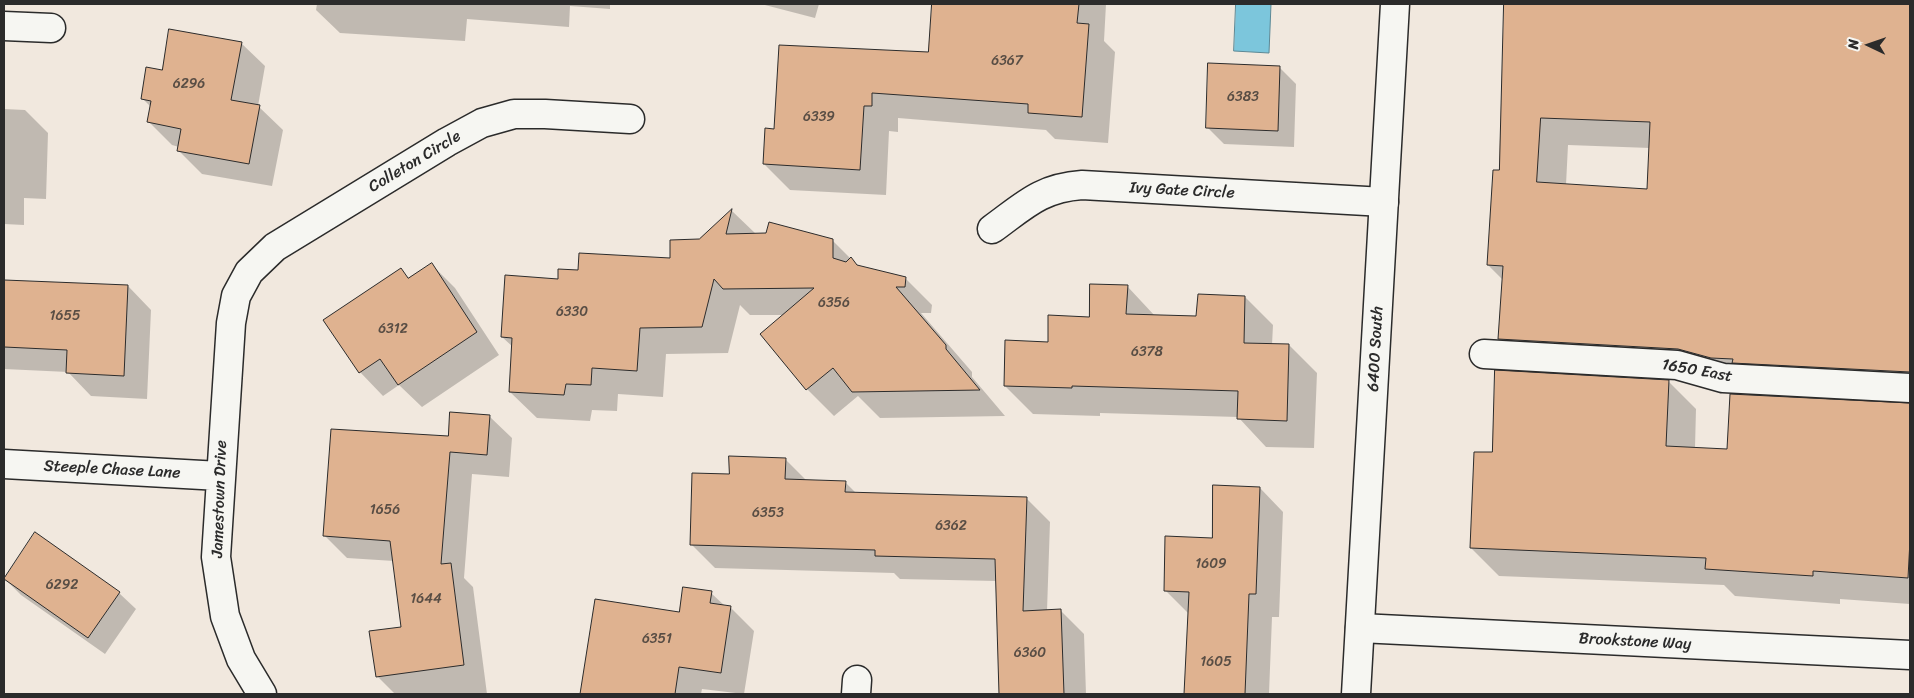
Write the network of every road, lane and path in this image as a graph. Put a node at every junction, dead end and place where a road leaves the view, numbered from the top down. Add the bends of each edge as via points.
1 (1394, 4) edge
2 (4, 26) edge
3 (51, 28) dead end
4 (630, 118) dead end
5 (1384, 202) junction
6 (992, 229) dead end
7 (236, 296) joint
8 (1484, 354) dead end
9 (1910, 388) edge
10 (4, 464) edge
11 (220, 476) junction
12 (1360, 628) junction
13 (1910, 655) edge
14 (262, 694) edge
15 (1356, 694) edge

1 - 5 street, 6400 South
2 - 3 street
4 - 7 street, Colleton Circle via 514,114 482,123 275,247 249,272
5 - 6 street, Ivy Gate Circle via 1082,185 1052,189 1039,195
5 - 12 street, 6400 South
7 - 11 street, Jamestown Drive via 230,323
8 - 9 street, 1650 East via 1677,366 1723,378
10 - 11 street, Steeple Chase Lane
11 - 14 street, Jamestown Drive via 216,557 225,616 241,659
12 - 13 street, Brookstone Way
12 - 15 street, 6400 South

